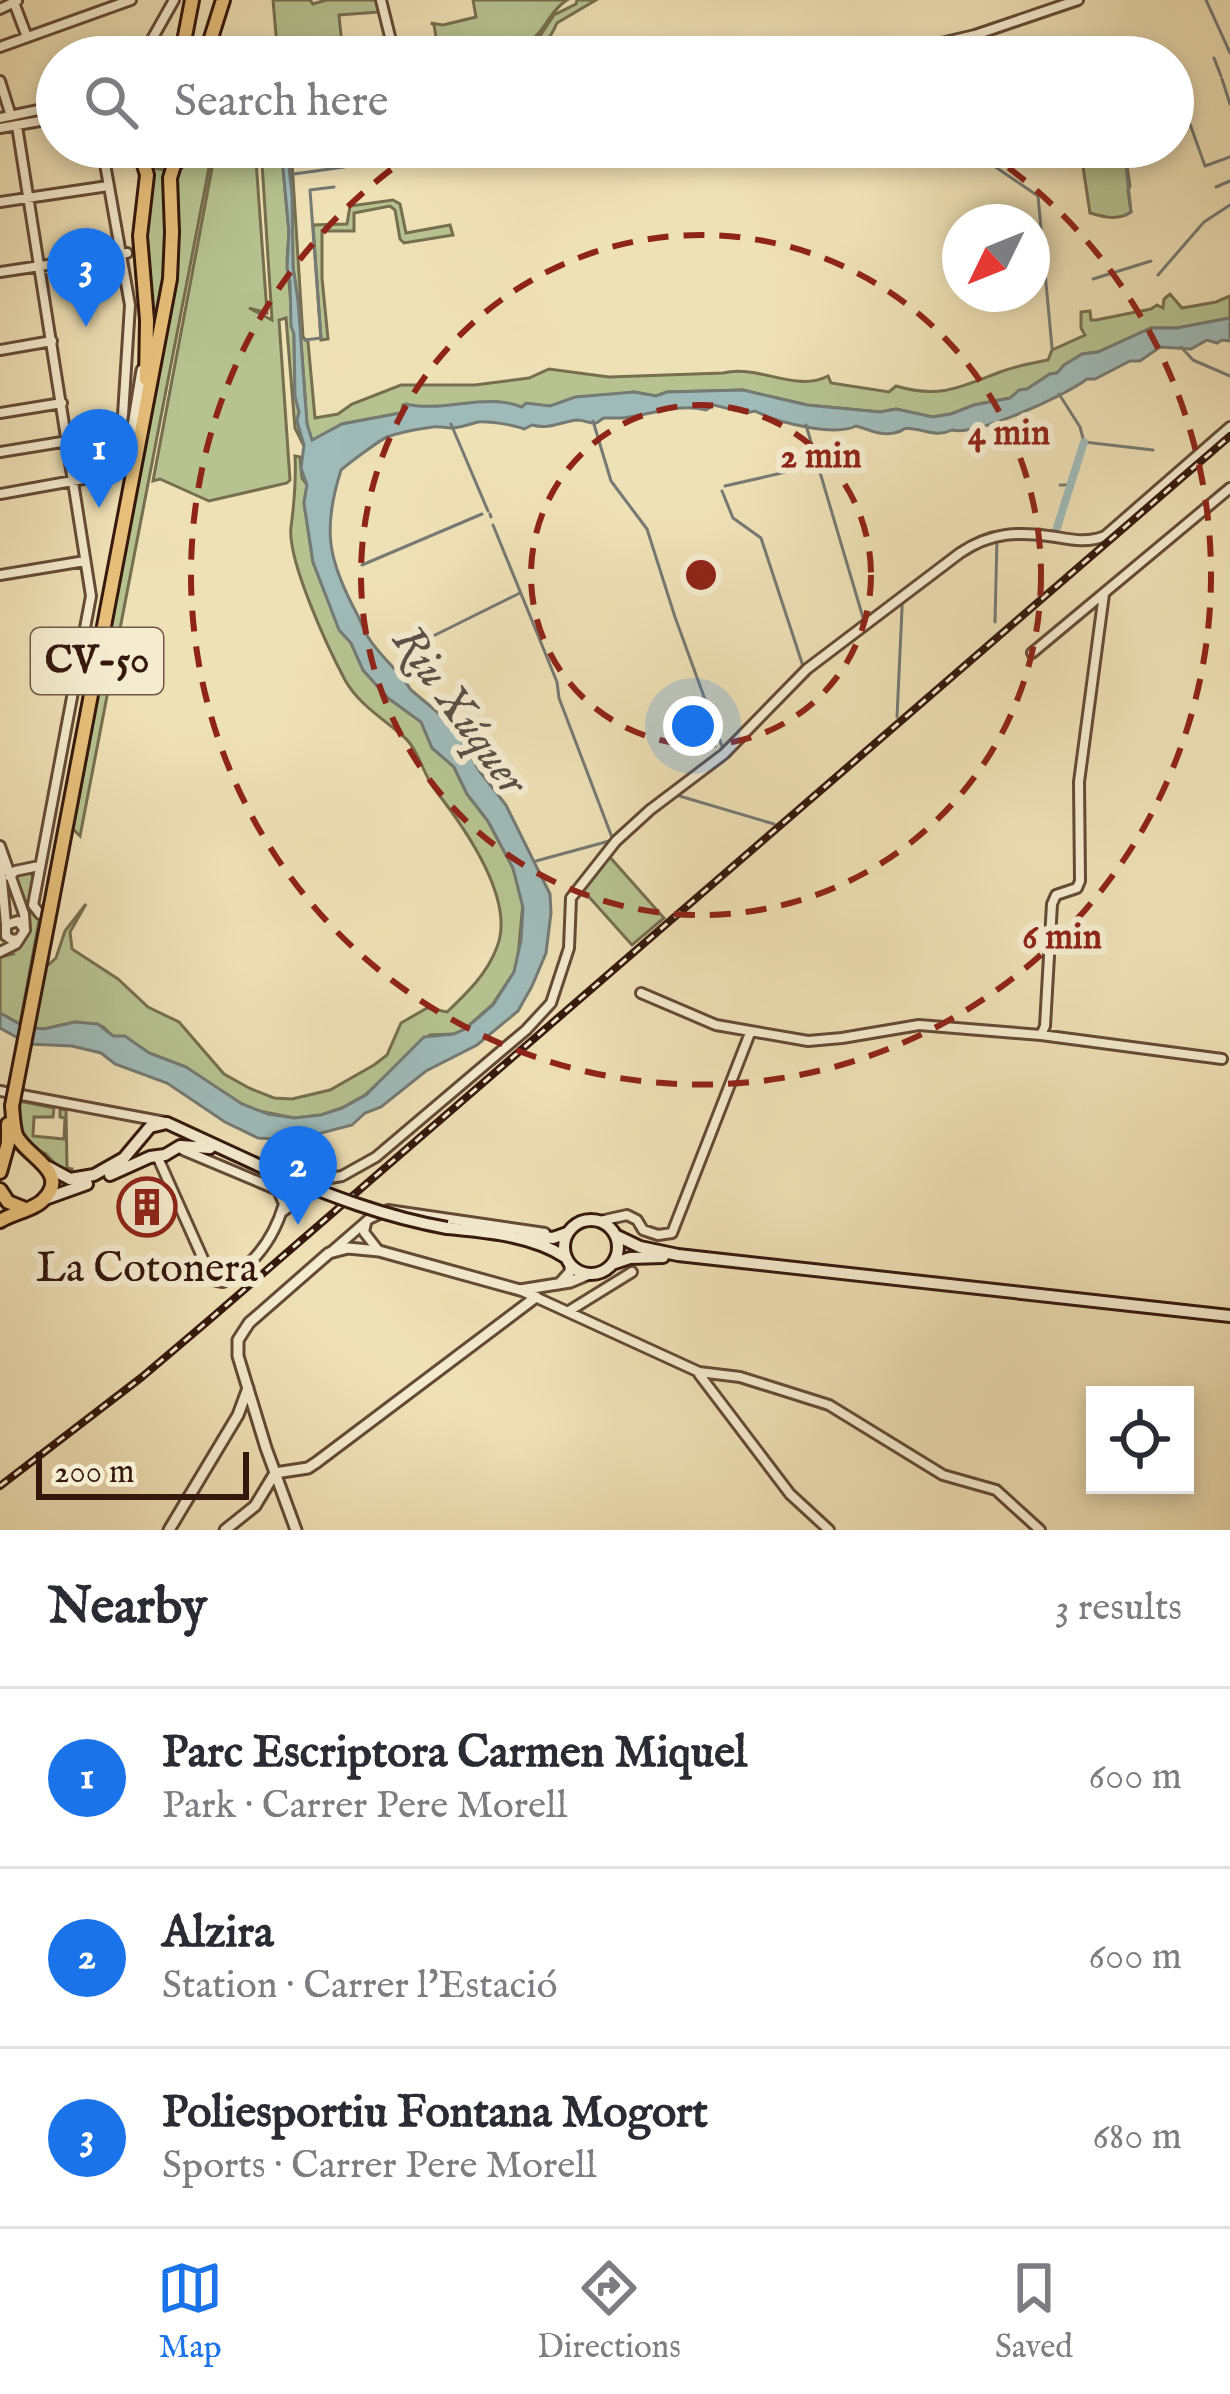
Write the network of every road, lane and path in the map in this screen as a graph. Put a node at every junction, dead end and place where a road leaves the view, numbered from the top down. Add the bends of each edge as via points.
1 (130, 0) edge
2 (174, 0) edge
3 (192, 0) edge
4 (223, 0) edge
5 (381, 0) edge
6 (1078, 0) edge
7 (15, 1) edge
8 (110, 3) edge
9 (0, 9) edge
10 (154, 36) edge
11 (185, 36) edge
12 (212, 36) edge
13 (390, 36) edge
14 (971, 36) edge
15 (27, 37) junction
16 (0, 47) edge
17 (0, 81) edge
18 (36, 111) edge
19 (6, 117) edge
20 (36, 122) edge
21 (17, 126) junction
22 (0, 128) edge
23 (105, 168) edge
24 (144, 168) edge
25 (174, 168) edge
26 (108, 186) junction
27 (29, 198) junction
28 (0, 202) edge
29 (140, 236) junction
30 (124, 253) junction
31 (39, 266) junction
32 (0, 272) edge
33 (52, 341) junction
34 (0, 350) edge
35 (62, 403) junction
36 (0, 413) edge
37 (144, 416) junction
38 (1230, 427) edge
39 (68, 441) junction
40 (0, 452) edge
41 (111, 474) junction
42 (74, 481) junction
43 (1230, 488) edge
44 (0, 494) edge
45 (85, 561) junction
46 (0, 575) edge
47 (1104, 594) junction
48 (1032, 653) dead end
49 (1, 852) edge
50 (39, 866) junction
51 (22, 868) junction
52 (10, 877) junction
53 (48, 911) junction
54 (4, 930) edge
55 (22, 934) junction
56 (0, 952) edge
57 (641, 993) dead end
58 (750, 1033) junction
59 (1041, 1035) junction
60 (1222, 1059) dead end
61 (0, 1091) edge
62 (12, 1106) junction
63 (113, 1112) junction
64 (172, 1125) junction
65 (140, 1140) junction
66 (178, 1148) junction
67 (219, 1149) junction
68 (32, 1156) junction
69 (154, 1158) junction
70 (48, 1168) junction
71 (0, 1171) edge
72 (319, 1180) junction
73 (296, 1188) junction
74 (0, 1190) edge
75 (278, 1190) junction
76 (304, 1196) junction
77 (45, 1199) junction
78 (23, 1208) junction
79 (282, 1212) junction
80 (619, 1217) junction
81 (0, 1221) edge
82 (366, 1221) junction
83 (600, 1221) junction
84 (614, 1232) junction
85 (563, 1235) junction
86 (509, 1236) junction
87 (379, 1251) junction
88 (329, 1253) junction
89 (679, 1255) junction
90 (568, 1261) junction
91 (612, 1264) junction
92 (632, 1272) dead end
93 (589, 1274) junction
94 (559, 1284) junction
95 (528, 1294) junction
96 (568, 1311) junction
97 (1230, 1316) edge
98 (699, 1372) junction
99 (248, 1388) junction
100 (275, 1472) junction
101 (169, 1530) edge
102 (222, 1530) edge
103 (296, 1530) edge
104 (829, 1530) edge
105 (1040, 1530) edge

1 - 8 street
2 - 10 street
3 - 11 main road
4 - 12 main road
5 - 13 street
6 - 14 street
7 - 9 street
7 - 15 street
8 - 15 street
15 - 16 street
17 - 19 street
18 - 19 street
20 - 21 street
21 - 22 street
21 - 27 street
23 - 26 street
24 - 29 main road, CV-50
25 - 37 main road, CV-50 via 170,279
26 - 27 street
26 - 30 street
27 - 28 street
27 - 31 street
29 - 37 main road, CV-50
29 - 41 street via 142,374 127,464
30 - 31 street
30 - 41 street via 129,336
31 - 32 street
31 - 33 street
33 - 34 street
33 - 35 street
35 - 36 street
35 - 39 street
37 - 53 main road, CV-50
38 - 72 street via 1105,536 984,538 806,669 583,880 571,898 569,948 540,1017 376,1157
39 - 40 street
39 - 42 street
41 - 42 street
42 - 44 street
42 - 45 street
43 - 47 street
45 - 46 street
45 - 50 street via 91,596
47 - 48 street
47 - 59 street via 1079,782 1080,881 1052,904
49 - 51 street
49 - 52 street
49 - 54 street
50 - 51 street
50 - 53 street via 33,905
51 - 52 street
52 - 55 street via 24,914
53 - 62 main road, CV-50, bridge
54 - 55 street via 9,939
54 - 55 street via 18,921
55 - 56 street
57 - 58 street
58 - 59 street via 808,1041 919,1025
58 - 80 street via 672,1233
59 - 60 street
61 - 63 street
62 - 68 main road via 16,1136
62 - 71 main road, CV-50
63 - 64 street
63 - 65 street
64 - 65 main road via 150,1127
64 - 66 main road via 181,1133
64 - 67 main road
65 - 69 main road
65 - 70 main road via 115,1165 83,1179
66 - 67 main road
66 - 69 main road
66 - 75 street
67 - 86 main road, bridge via 411,1222
68 - 70 main road
68 - 71 main road, CV-50 via 10,1159
69 - 77 main road
69 - 79 street via 217,1281 231,1279 265,1248
70 - 77 main road
72 - 73 street
72 - 76 street
73 - 75 street
73 - 76 street
74 - 78 main road
75 - 79 street
76 - 79 street
77 - 78 main road
78 - 81 main road
80 - 83 street
80 - 84 street
82 - 85 street via 405,1211
82 - 87 street via 364,1232
82 - 88 street
83 - 84 main road
83 - 85 main road via 579,1222
84 - 89 main road
84 - 91 main road
85 - 86 main road
85 - 90 main road
86 - 90 main road
87 - 88 street
87 - 95 street
88 - 99 street via 238,1340
89 - 91 main road
89 - 97 main road
90 - 93 main road
90 - 94 street
91 - 93 main road
92 - 96 street
93 - 94 street
94 - 95 street
95 - 96 street
95 - 100 street via 316,1458
96 - 98 street
98 - 104 street via 790,1494
98 - 105 street via 829,1405 943,1475 996,1490
99 - 100 street
99 - 101 street
100 - 102 street
100 - 103 street

